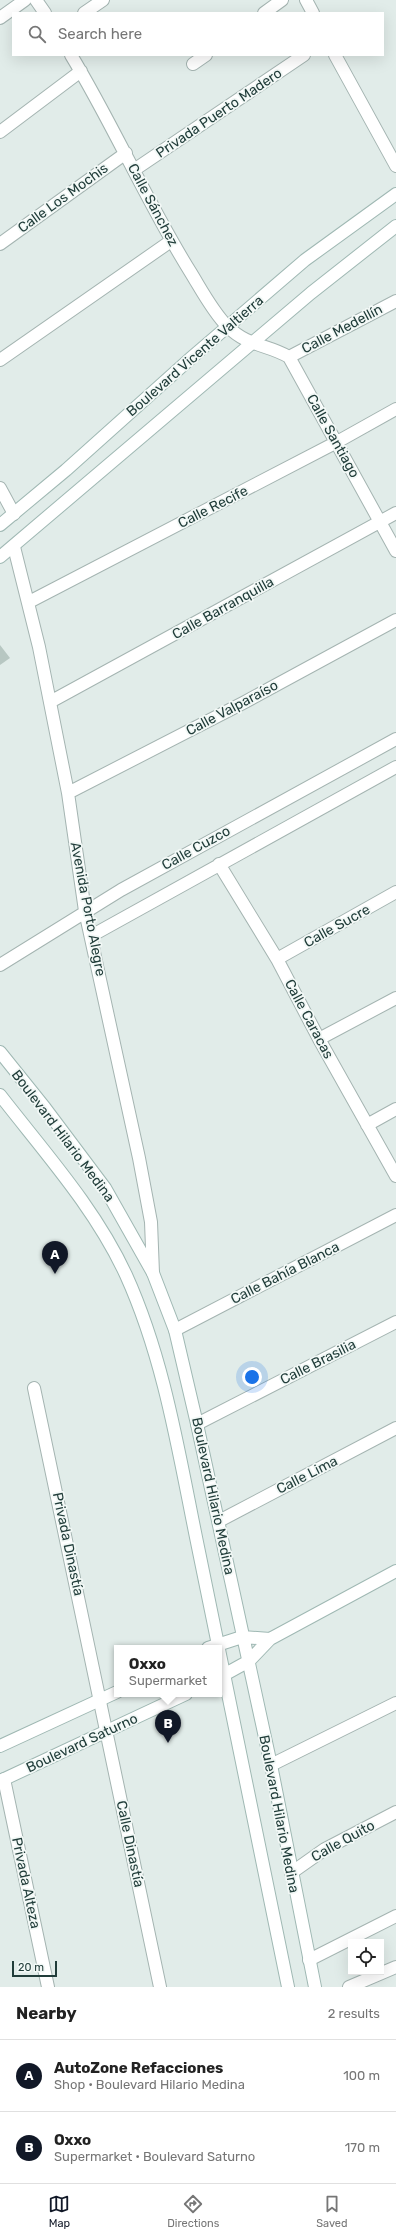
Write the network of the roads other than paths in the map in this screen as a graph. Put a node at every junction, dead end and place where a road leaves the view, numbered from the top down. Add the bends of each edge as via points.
1 (25, 0) edge
2 (36, 0) edge
3 (103, 0) edge
4 (282, 0) edge
5 (306, 0) edge
6 (44, 12) edge
7 (85, 12) edge
8 (265, 12) edge
9 (312, 12) edge
10 (0, 18) edge
11 (72, 56) edge
12 (205, 56) edge
13 (303, 56) edge
14 (336, 56) edge
15 (193, 64) dead end
16 (81, 71) junction
17 (0, 132) edge
18 (126, 153) junction
19 (396, 166) edge
20 (134, 170) junction
21 (396, 194) edge
22 (396, 226) edge
23 (171, 241) junction
24 (0, 244) edge
25 (396, 301) edge
26 (227, 326) junction
27 (250, 344) junction
28 (289, 357) junction
29 (0, 360) edge
30 (396, 409) edge
31 (337, 442) junction
32 (0, 488) edge
33 (396, 513) edge
34 (14, 514) junction
35 (380, 522) junction
36 (0, 525) edge
37 (14, 547) junction
38 (396, 551) edge
39 (0, 557) edge
40 (29, 602) junction
41 (396, 620) edge
42 (50, 702) junction
43 (396, 740) edge
44 (396, 767) edge
45 (68, 794) junction
46 (219, 864) junction
47 (396, 892) edge
48 (85, 911) junction
49 (92, 936) junction
50 (277, 959) junction
51 (0, 964) edge
52 (396, 998) edge
53 (318, 1039) junction
54 (0, 1052) edge
55 (0, 1095) edge
56 (396, 1109) edge
57 (367, 1125) junction
58 (396, 1176) edge
59 (396, 1216) edge
60 (153, 1273) junction
61 (396, 1322) edge
62 (175, 1330) junction
63 (34, 1388) dead end
64 (197, 1424) junction
65 (396, 1428) edge
66 (219, 1521) junction
67 (396, 1571) edge
68 (242, 1637) junction
69 (270, 1639) junction
70 (214, 1645) edge
71 (217, 1645) edge
72 (248, 1661) junction
73 (222, 1676) edge
74 (114, 1694) edge
75 (180, 1697) edge
76 (101, 1700) junction
77 (396, 1703) edge
78 (106, 1732) junction
79 (0, 1746) edge
80 (271, 1765) junction
81 (2, 1780) edge
82 (396, 1812) edge
83 (291, 1873) junction
84 (396, 1916) edge
85 (309, 1960) junction
86 (396, 1967) edge
87 (48, 1987) edge
88 (160, 1987) edge
89 (288, 1987) edge
90 (315, 1987) edge
91 (349, 1987) edge

1 - 10 street
2 - 6 street
3 - 7 street
4 - 8 street
5 - 9 street
11 - 16 street, Calle Sánchez
12 - 15 street
13 - 20 street, Privada Puerto Madero
14 - 19 street
16 - 17 street
16 - 18 street, Calle Sánchez
18 - 20 street, Calle Sánchez
18 - 24 street, Calle Los Mochis
20 - 23 street, Calle Sánchez
21 - 26 street, Boulevard Vicente Valtierra via 305,260
22 - 27 street, Boulevard Vicente Valtierra via 316,288
23 - 26 street, Calle Sánchez
23 - 29 street
25 - 28 street, Calle Medellín
26 - 27 street, Calle Sánchez
26 - 34 street, Boulevard Vicente Valtierra
27 - 28 street
27 - 37 street, Boulevard Vicente Valtierra
28 - 31 street, Calle Santiago
30 - 31 street, Calle Recife
31 - 35 street, Calle Santiago
31 - 40 street, Calle Recife
32 - 34 street
33 - 35 street, Calle Barranquilla
34 - 36 street, Boulevard Vicente Valtierra
35 - 38 street, Calle Santiago
35 - 42 street, Calle Barranquilla
37 - 39 street, Boulevard Vicente Valtierra
37 - 40 street, Avenida Porto Alegre
40 - 42 street, Avenida Porto Alegre
41 - 45 street, Calle Valparaíso
42 - 45 street, Avenida Porto Alegre
43 - 48 street, Calle Cuzco
44 - 46 street, Calle Cuzco
45 - 48 street, Avenida Porto Alegre
46 - 49 street, Calle Cuzco
46 - 50 street, Calle Caracas
47 - 50 street, Calle Sucre
48 - 49 street, Avenida Porto Alegre
48 - 51 street, Calle Cuzco
49 - 60 street, Avenida Porto Alegre via 151,1222
50 - 53 street, Calle Caracas
52 - 53 street
53 - 57 street, Calle Caracas
54 - 60 street, Boulevard Hilario Medina via 105,1188
55 - 70 street, Boulevard Hilario Medina via 99,1224 126,1275 139,1308 167,1400
56 - 57 street
57 - 58 street, Calle Caracas
59 - 62 street, Calle Bahía Blanca
60 - 62 street, Boulevard Hilario Medina
61 - 64 street, Calle Brasilia
62 - 64 street, Boulevard Hilario Medina
63 - 76 street, Privada Dinastía
64 - 66 street, Boulevard Hilario Medina
65 - 66 street, Calle Lima
66 - 68 street, Boulevard Hilario Medina
67 - 69 street
68 - 69 street
68 - 71 street
68 - 72 street, Boulevard Hilario Medina
69 - 72 street
72 - 73 street
72 - 80 street, Boulevard Hilario Medina
73 - 89 street, Boulevard Hilario Medina
74 - 76 street
75 - 78 street, Boulevard Saturno
76 - 78 street, Calle Dinastía
76 - 79 street
77 - 80 street
78 - 81 street, Boulevard Saturno
78 - 88 street, Calle Dinastía
80 - 83 street, Boulevard Hilario Medina
81 - 87 street, Privada Alteza
82 - 83 street, Calle Quito via 325,1849
83 - 85 street, Boulevard Hilario Medina
84 - 85 street
85 - 90 street, Boulevard Hilario Medina
86 - 91 street

